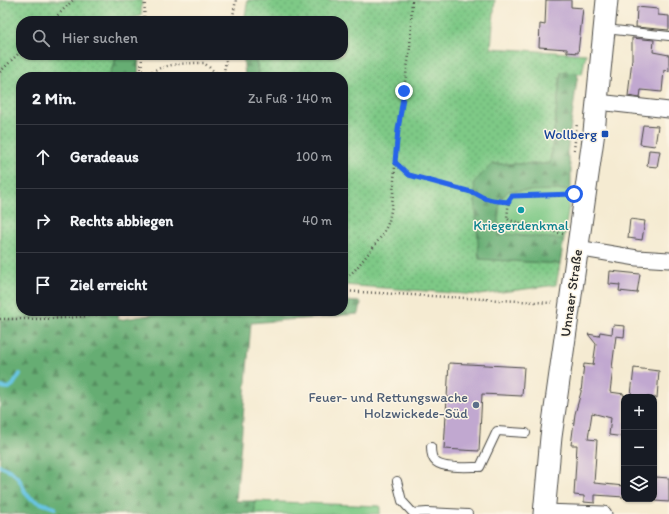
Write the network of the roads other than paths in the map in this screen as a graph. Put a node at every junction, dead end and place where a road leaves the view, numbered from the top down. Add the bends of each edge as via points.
1 (607, 0) edge
2 (605, 29) junction
3 (669, 36) edge
4 (598, 102) junction
5 (669, 110) edge
6 (573, 242) junction
7 (669, 260) edge
8 (526, 433) dead end
9 (431, 448) dead end
10 (396, 481) dead end
11 (544, 513) edge
12 (468, 514) edge
13 (604, 514) edge

1 - 2 main road, Unnaer Straße
2 - 3 lane
2 - 4 main road, Unnaer Straße
4 - 5 street
4 - 6 main road, Unnaer Straße
6 - 7 street via 637,258
6 - 11 main road, Unnaer Straße via 570,305 551,437
8 - 9 lane via 496,431 480,467 444,466 435,462
10 - 12 lane via 402,501 413,513
11 - 13 street

